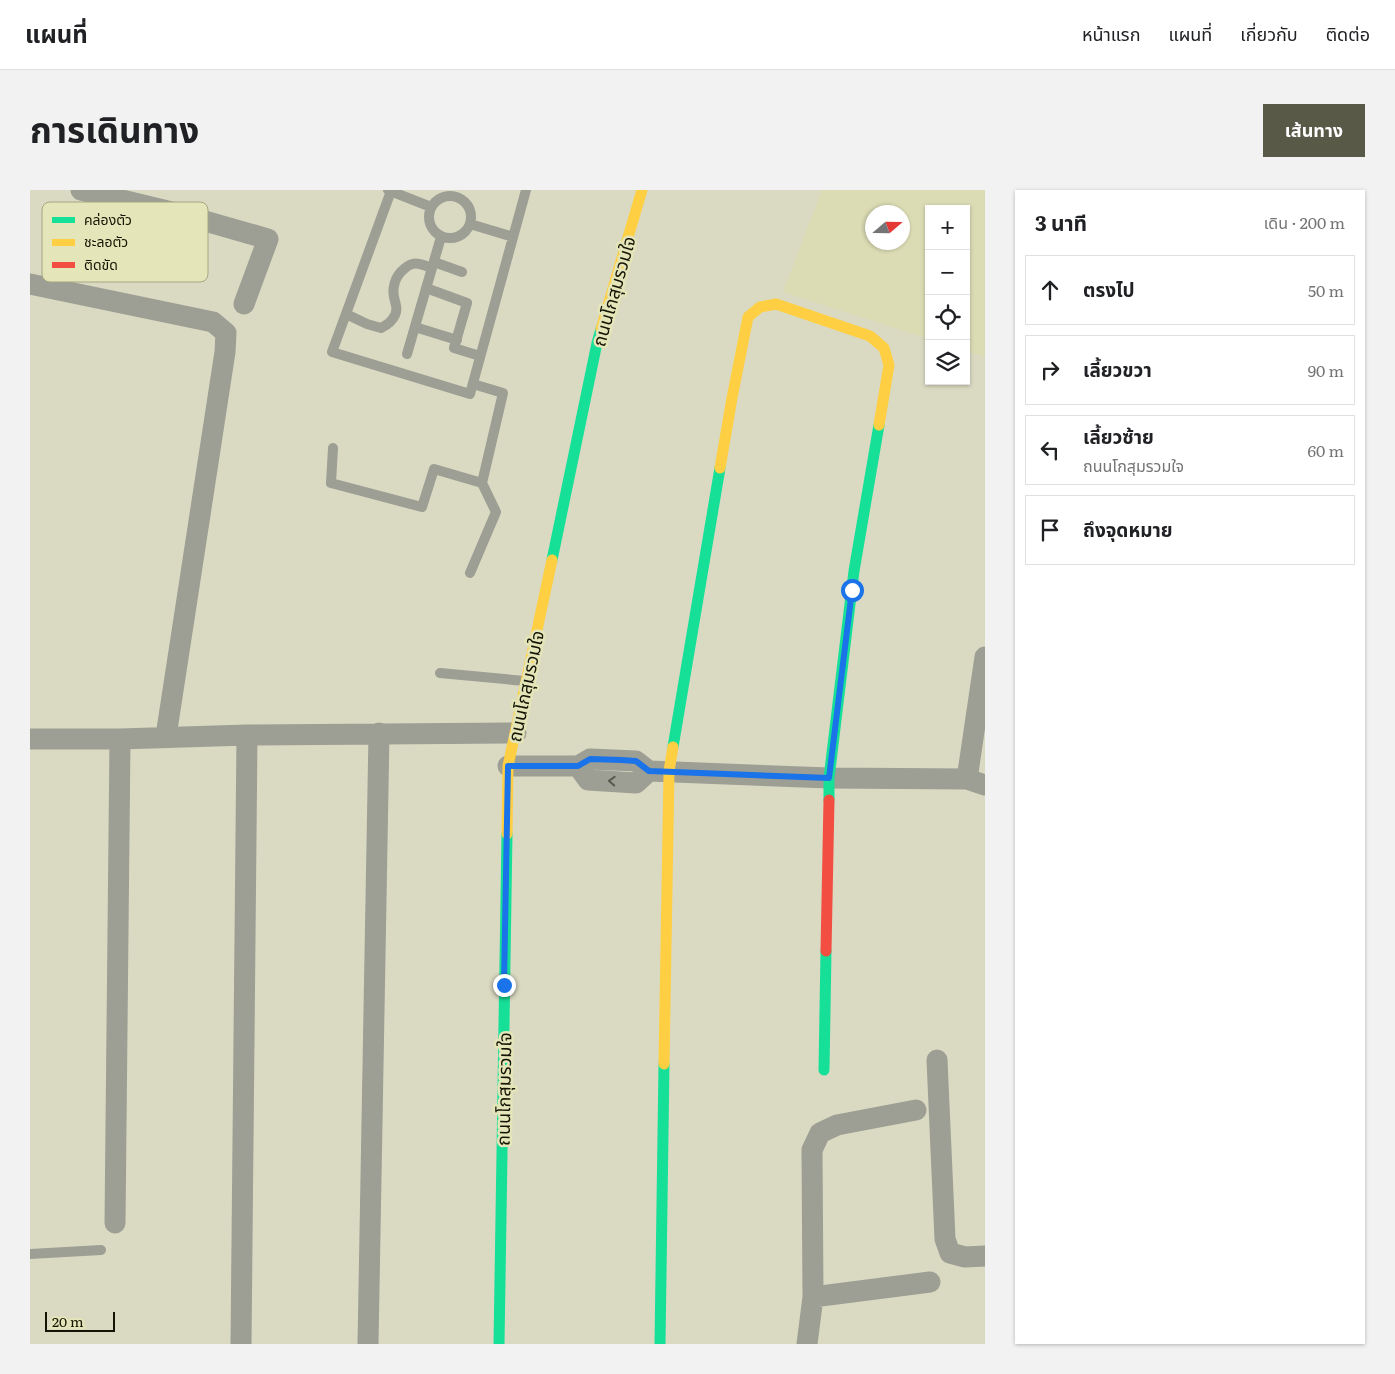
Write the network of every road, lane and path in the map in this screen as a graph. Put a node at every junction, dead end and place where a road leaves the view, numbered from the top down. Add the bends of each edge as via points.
1 (81, 190) edge
2 (526, 190) edge
3 (642, 190) edge
4 (390, 191) edge
5 (130, 202) edge
6 (431, 207) junction
7 (208, 222) edge
8 (470, 224) junction
9 (441, 237) junction
10 (513, 237) junction
11 (433, 265) junction
12 (462, 272) dead end
13 (30, 284) edge
14 (426, 288) junction
15 (244, 304) dead end
16 (346, 314) junction
17 (415, 327) junction
18 (457, 340) junction
19 (407, 354) dead end
20 (480, 356) junction
21 (472, 384) junction
22 (334, 448) dead end
23 (482, 483) junction
24 (470, 573) dead end
25 (985, 656) edge
26 (440, 673) dead end
27 (526, 681) junction
28 (516, 733) junction
29 (379, 734) junction
30 (247, 735) junction
31 (166, 736) junction
32 (30, 739) edge
33 (120, 739) junction
34 (508, 766) junction
35 (659, 771) junction
36 (829, 778) junction
37 (976, 782) edge
38 (937, 1060) dead end
39 (824, 1070) dead end
40 (916, 1110) dead end
41 (115, 1223) dead end
42 (101, 1250) dead end
43 (30, 1254) edge
44 (985, 1256) edge
45 (930, 1282) dead end
46 (813, 1297) junction
47 (242, 1344) edge
48 (368, 1344) edge
49 (499, 1344) edge
50 (660, 1344) edge
51 (807, 1344) edge

1 - 5 street
2 - 10 lane
3 - 27 street, ถนนโกสุมรวมใจ via 597,343
4 - 6 lane
4 - 16 lane
6 - 8 lane via 447,196 461,198 470,209
6 - 9 lane via 429,221
7 - 15 street via 268,239
8 - 9 lane via 462,235
8 - 10 lane
9 - 11 lane
10 - 20 lane
11 - 12 lane
11 - 14 lane
11 - 16 lane via 410,264 400,272 394,287 395,315 381,328
13 - 31 street via 213,322 226,333
14 - 17 lane
14 - 18 lane via 467,303
16 - 21 lane via 332,352 470,394
17 - 18 lane
17 - 19 lane
18 - 20 lane via 454,348
20 - 21 lane
21 - 23 lane via 503,393
22 - 23 lane via 331,483 422,507 434,469
23 - 24 lane via 496,512
25 - 37 street
26 - 27 lane
27 - 28 street, ถนนโกสุมรวมใจ
28 - 29 street
28 - 34 street, ถนนโกสุมรวมใจ
29 - 30 street
29 - 48 street
30 - 31 street
30 - 47 street
31 - 33 street
32 - 33 street
33 - 41 street
34 - 35 street via 578,766 588,780 636,783
34 - 49 street, ถนนโกสุมรวมใจ
35 - 36 street
35 - 36 street via 748,317 760,307 776,304 870,336 884,348 889,365 854,571
35 - 50 street
36 - 37 street
36 - 39 street
38 - 44 street via 944,1239 950,1253 966,1257
40 - 46 street via 837,1126 820,1133 812,1150
42 - 43 lane
45 - 46 street
46 - 51 street

